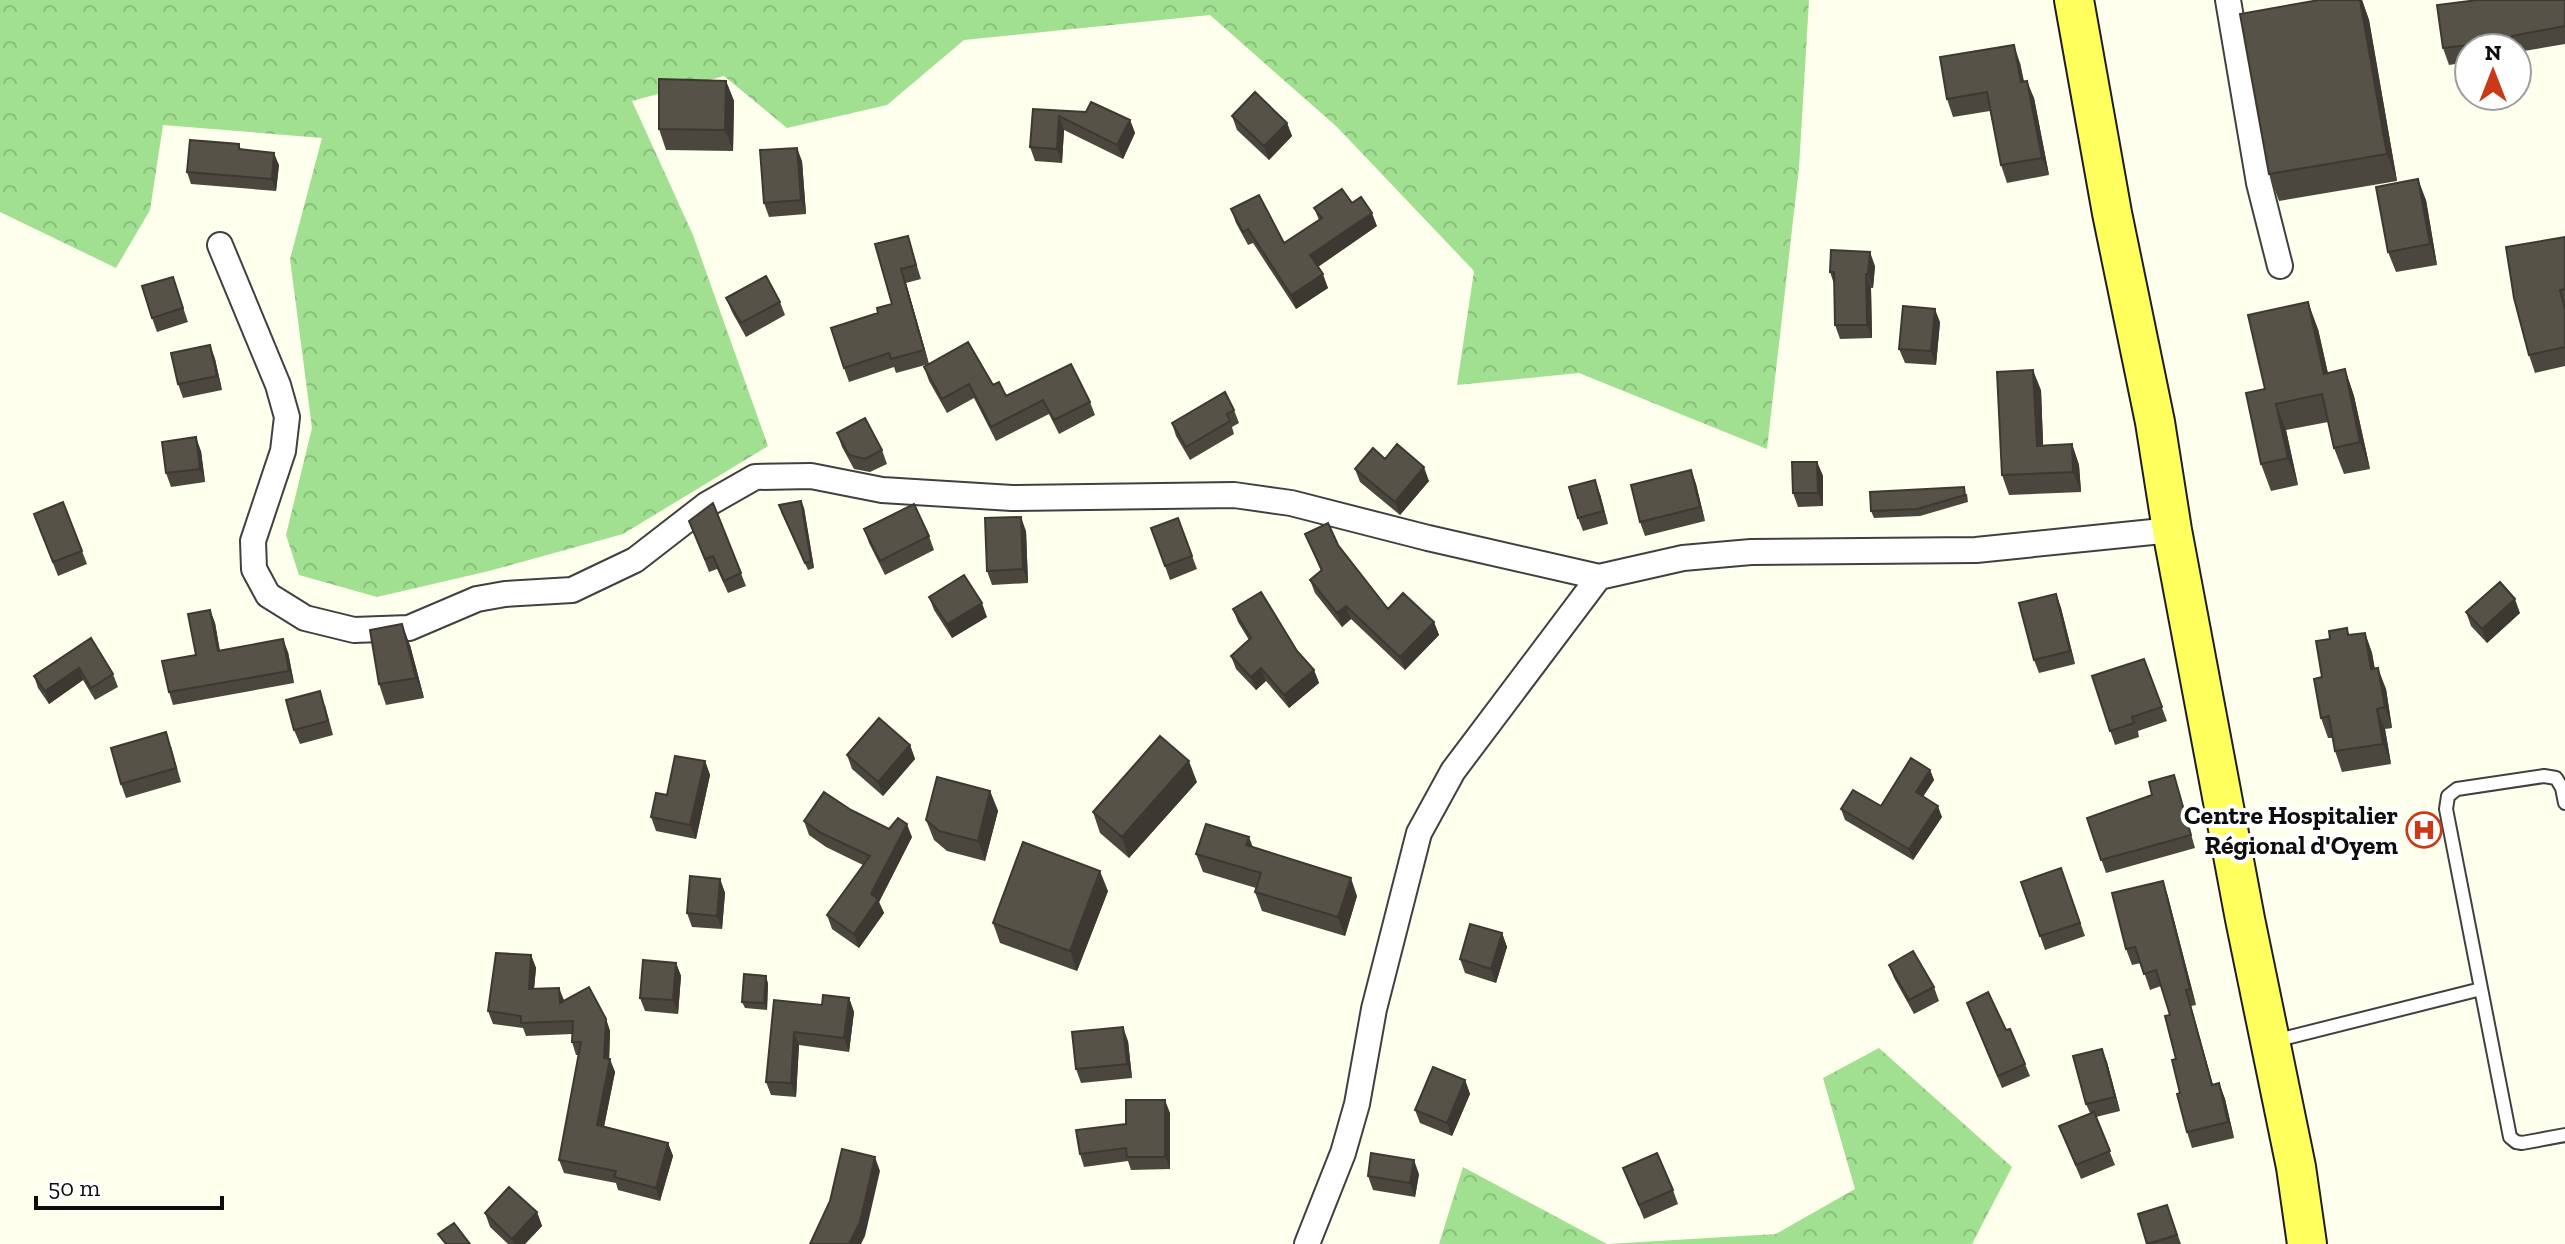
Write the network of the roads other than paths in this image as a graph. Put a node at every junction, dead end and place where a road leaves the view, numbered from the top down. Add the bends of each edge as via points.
1 (2074, 0) edge
2 (2228, 0) edge
3 (220, 245) dead end
4 (2280, 266) dead end
5 (2172, 530) junction
6 (1599, 577) junction
7 (2565, 803) edge
8 (2481, 989) junction
9 (2271, 1042) junction
10 (2565, 1135) edge
11 (1307, 1244) edge
12 (2307, 1244) edge

1 - 5 main road
2 - 4 street via 2259,183
3 - 6 street via 287,417 283,451 253,541 254,569 268,595 305,618 354,630 409,628 477,599 572,590 635,560 706,505 755,477 811,476 882,490 1012,498 1234,495 1291,503
5 - 6 street via 1976,550 1751,552 1683,558
5 - 9 main road
6 - 11 street via 1453,771 1419,833 1374,1009 1357,1104
7 - 8 lane via 2556,778 2544,776 2457,789 2448,796 2446,809
8 - 9 lane
8 - 10 lane via 2510,1137 2522,1143
9 - 12 main road

